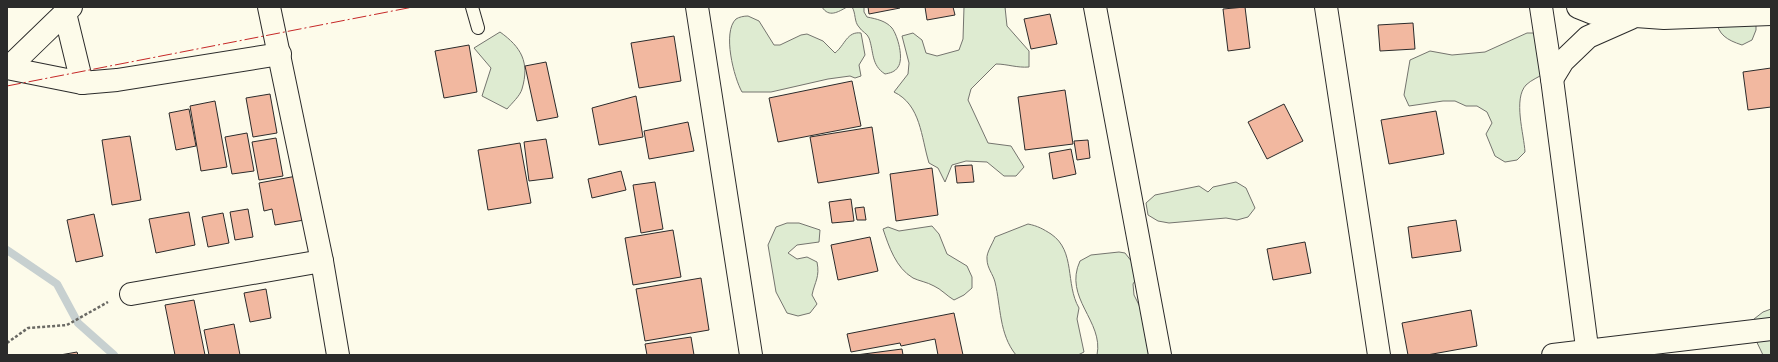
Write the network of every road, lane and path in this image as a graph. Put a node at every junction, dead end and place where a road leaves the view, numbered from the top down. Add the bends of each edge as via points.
1 (269, 7) edge
2 (472, 7) edge
3 (697, 7) edge
4 (1095, 7) edge
5 (1326, 7) edge
6 (1541, 7) edge
7 (1578, 7) edge
8 (68, 10) edge
9 (1771, 14) edge
10 (1636, 16) junction
11 (478, 28) dead end
12 (280, 54) junction
13 (7, 68) edge
14 (1552, 79) junction
15 (82, 83) junction
16 (322, 261) junction
17 (131, 294) dead end
18 (86, 313) dead end
19 (1771, 329) edge
20 (7, 343) edge
21 (1588, 352) edge
22 (338, 355) edge
23 (751, 355) edge
24 (1160, 355) edge
25 (1379, 355) edge
26 (1553, 355) edge

1 - 12 street
2 - 11 lane
3 - 23 street
4 - 24 street
5 - 25 street
6 - 14 street
7 - 10 street via 1593,13
8 - 13 street
8 - 15 street
9 - 10 street via 1664,18
10 - 14 street via 1588,37 1563,61
12 - 15 street via 117,80
12 - 16 street
13 - 15 street
14 - 21 street
16 - 17 street
16 - 22 street
18 - 20 path via 67,325 28,328
19 - 21 street
21 - 26 street

